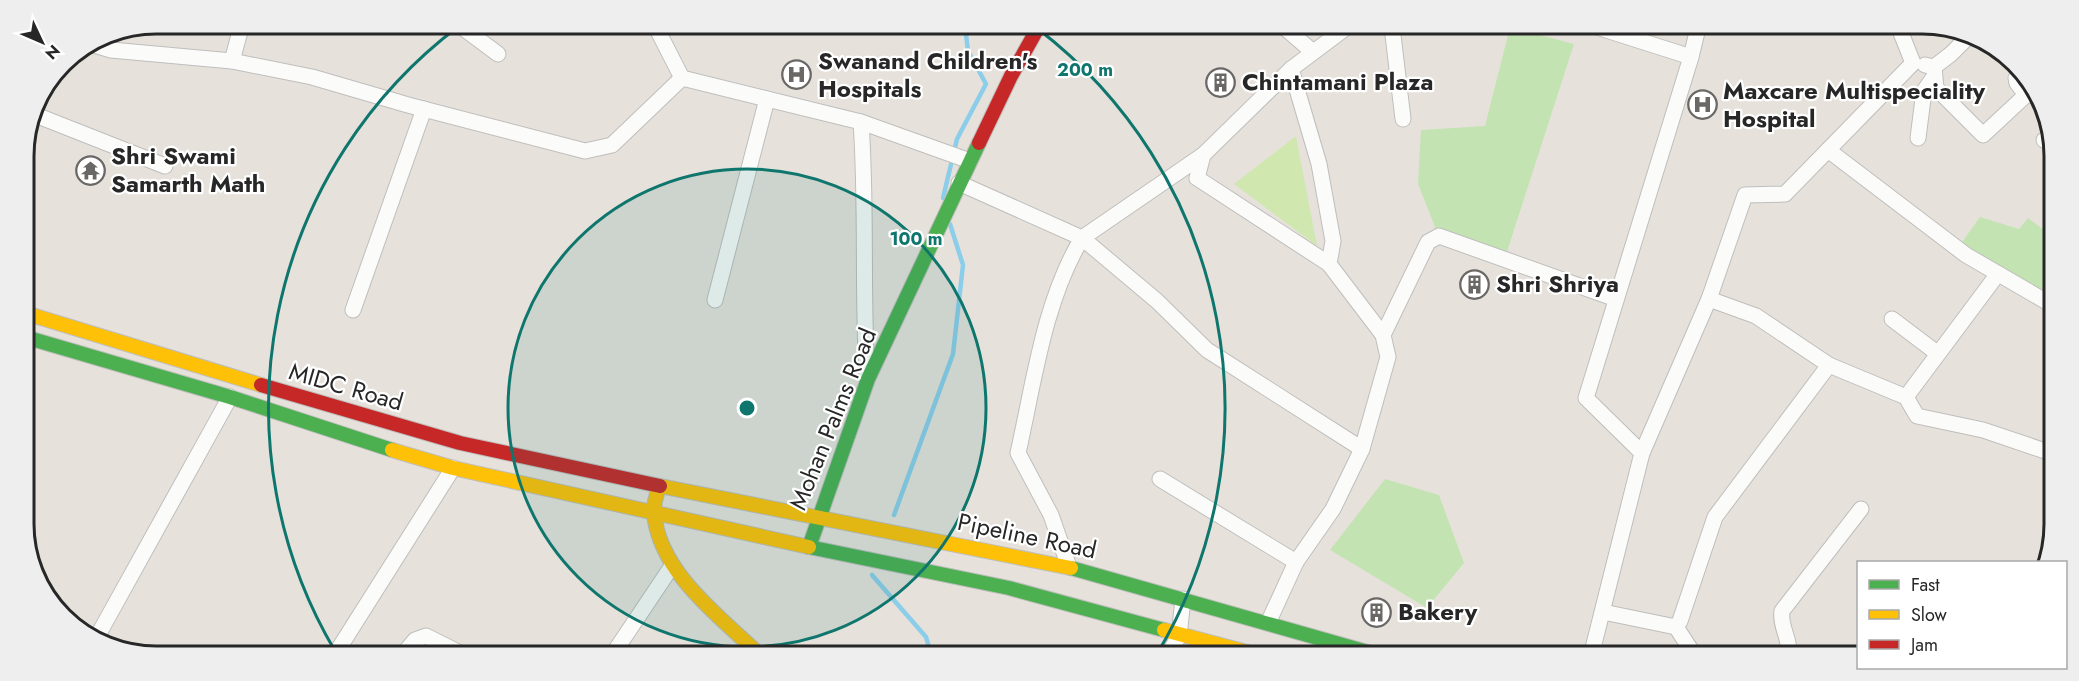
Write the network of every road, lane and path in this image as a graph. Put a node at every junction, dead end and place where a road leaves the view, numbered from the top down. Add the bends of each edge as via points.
1 (239, 34) edge
2 (471, 34) edge
3 (660, 34) edge
4 (1035, 34) edge
5 (1292, 34) edge
6 (1337, 34) edge
7 (1393, 34) edge
8 (1619, 34) edge
9 (1697, 34) edge
10 (1901, 34) edge
11 (1963, 42) edge
12 (104, 47) edge
13 (1313, 52) junction
14 (498, 54) dead end
15 (1691, 57) junction
16 (232, 61) junction
17 (1913, 63) junction
18 (1291, 69) junction
19 (1934, 72) junction
20 (682, 78) junction
21 (2029, 97) edge
22 (767, 99) junction
23 (424, 109) junction
24 (41, 117) edge
25 (1403, 119) dead end
26 (861, 122) junction
27 (1918, 138) dead end
28 (1828, 150) junction
29 (1203, 155) junction
30 (964, 159) junction
31 (165, 166) dead end
32 (957, 187) junction
33 (1082, 238) junction
34 (1329, 264) junction
35 (1997, 275) junction
36 (1616, 299) junction
37 (1709, 299) junction
38 (715, 300) dead end
39 (2044, 301) edge
40 (353, 310) dead end
41 (35, 315) edge
42 (1892, 319) dead end
43 (1383, 335) junction
44 (34, 340) edge
45 (1937, 352) junction
46 (1829, 365) junction
47 (868, 379) junction
48 (230, 397) junction
49 (1906, 397) junction
50 (1362, 449) junction
51 (2044, 451) edge
52 (1642, 453) junction
53 (453, 468) junction
54 (1160, 479) dead end
55 (659, 486) junction
56 (1861, 509) dead end
57 (654, 513) junction
58 (818, 516) junction
59 (809, 547) junction
60 (1296, 562) junction
61 (672, 566) junction
62 (1069, 567) junction
63 (1183, 599) junction
64 (1603, 612) junction
65 (1268, 623) junction
66 (1676, 627) junction
67 (100, 632) edge
68 (1179, 636) junction
69 (340, 646) edge
70 (410, 646) edge
71 (446, 646) edge
72 (618, 646) edge
73 (751, 646) edge
74 (1173, 646) edge
75 (1221, 646) edge
76 (1347, 646) edge
77 (1594, 646) edge
78 (1688, 646) edge
79 (1789, 646) edge

1 - 16 street
2 - 14 street
3 - 20 street
4 - 30 main road
5 - 13 street
6 - 13 street
7 - 25 street
8 - 15 street
9 - 15 street
10 - 17 street
11 - 19 street
12 - 16 street via 131,53
13 - 18 street
15 - 36 street
16 - 23 street via 312,77
17 - 19 street
17 - 28 street
18 - 29 street
18 - 34 street via 1319,164 1333,241
19 - 21 street via 1936,88 1983,135
19 - 27 street via 1924,91
20 - 22 street
20 - 23 street via 612,145 585,151
22 - 26 street
22 - 38 street
23 - 40 street
24 - 31 street
26 - 30 street
26 - 47 street
28 - 35 street
28 - 37 street via 1785,194 1744,195
29 - 33 street
29 - 34 street via 1197,178
30 - 32 main road
32 - 33 street
32 - 47 main road, Mohan Palms Road
33 - 50 street via 1157,301 1207,350
33 - 62 street via 1069,259 1046,332 1018,453 1051,515
34 - 43 street
35 - 39 street
35 - 45 street
36 - 43 street via 1439,236 1428,242
36 - 52 street via 1586,398
37 - 46 street via 1756,316
37 - 52 street
41 - 55 main road, MIDC Road via 460,443
42 - 45 street
43 - 50 street via 1388,357
44 - 48 main road, MIDC Road
45 - 49 street
46 - 49 street
46 - 66 street via 1715,517
47 - 58 main road, Mohan Palms Road
48 - 53 main road, MIDC Road
48 - 67 street
49 - 51 street via 1917,416 1983,430
50 - 60 street via 1333,509
52 - 64 street
53 - 57 main road, MIDC Road
53 - 69 street
54 - 60 street
55 - 57 main road
55 - 58 main road, Pipeline Road
56 - 79 street via 1782,611 1780,619
57 - 59 main road
57 - 61 main road via 660,540
58 - 59 main road, Mohan Palms Road
58 - 62 main road, Pipeline Road
59 - 68 main road via 1049,597
60 - 65 street
61 - 72 street
61 - 73 main road
62 - 63 main road, Pipeline Road
63 - 65 main road, Pipeline Road
63 - 68 street
64 - 66 street
64 - 77 street
65 - 76 main road, Pipeline Road
66 - 78 street
68 - 74 street
68 - 75 main road
70 - 71 street via 426,636

